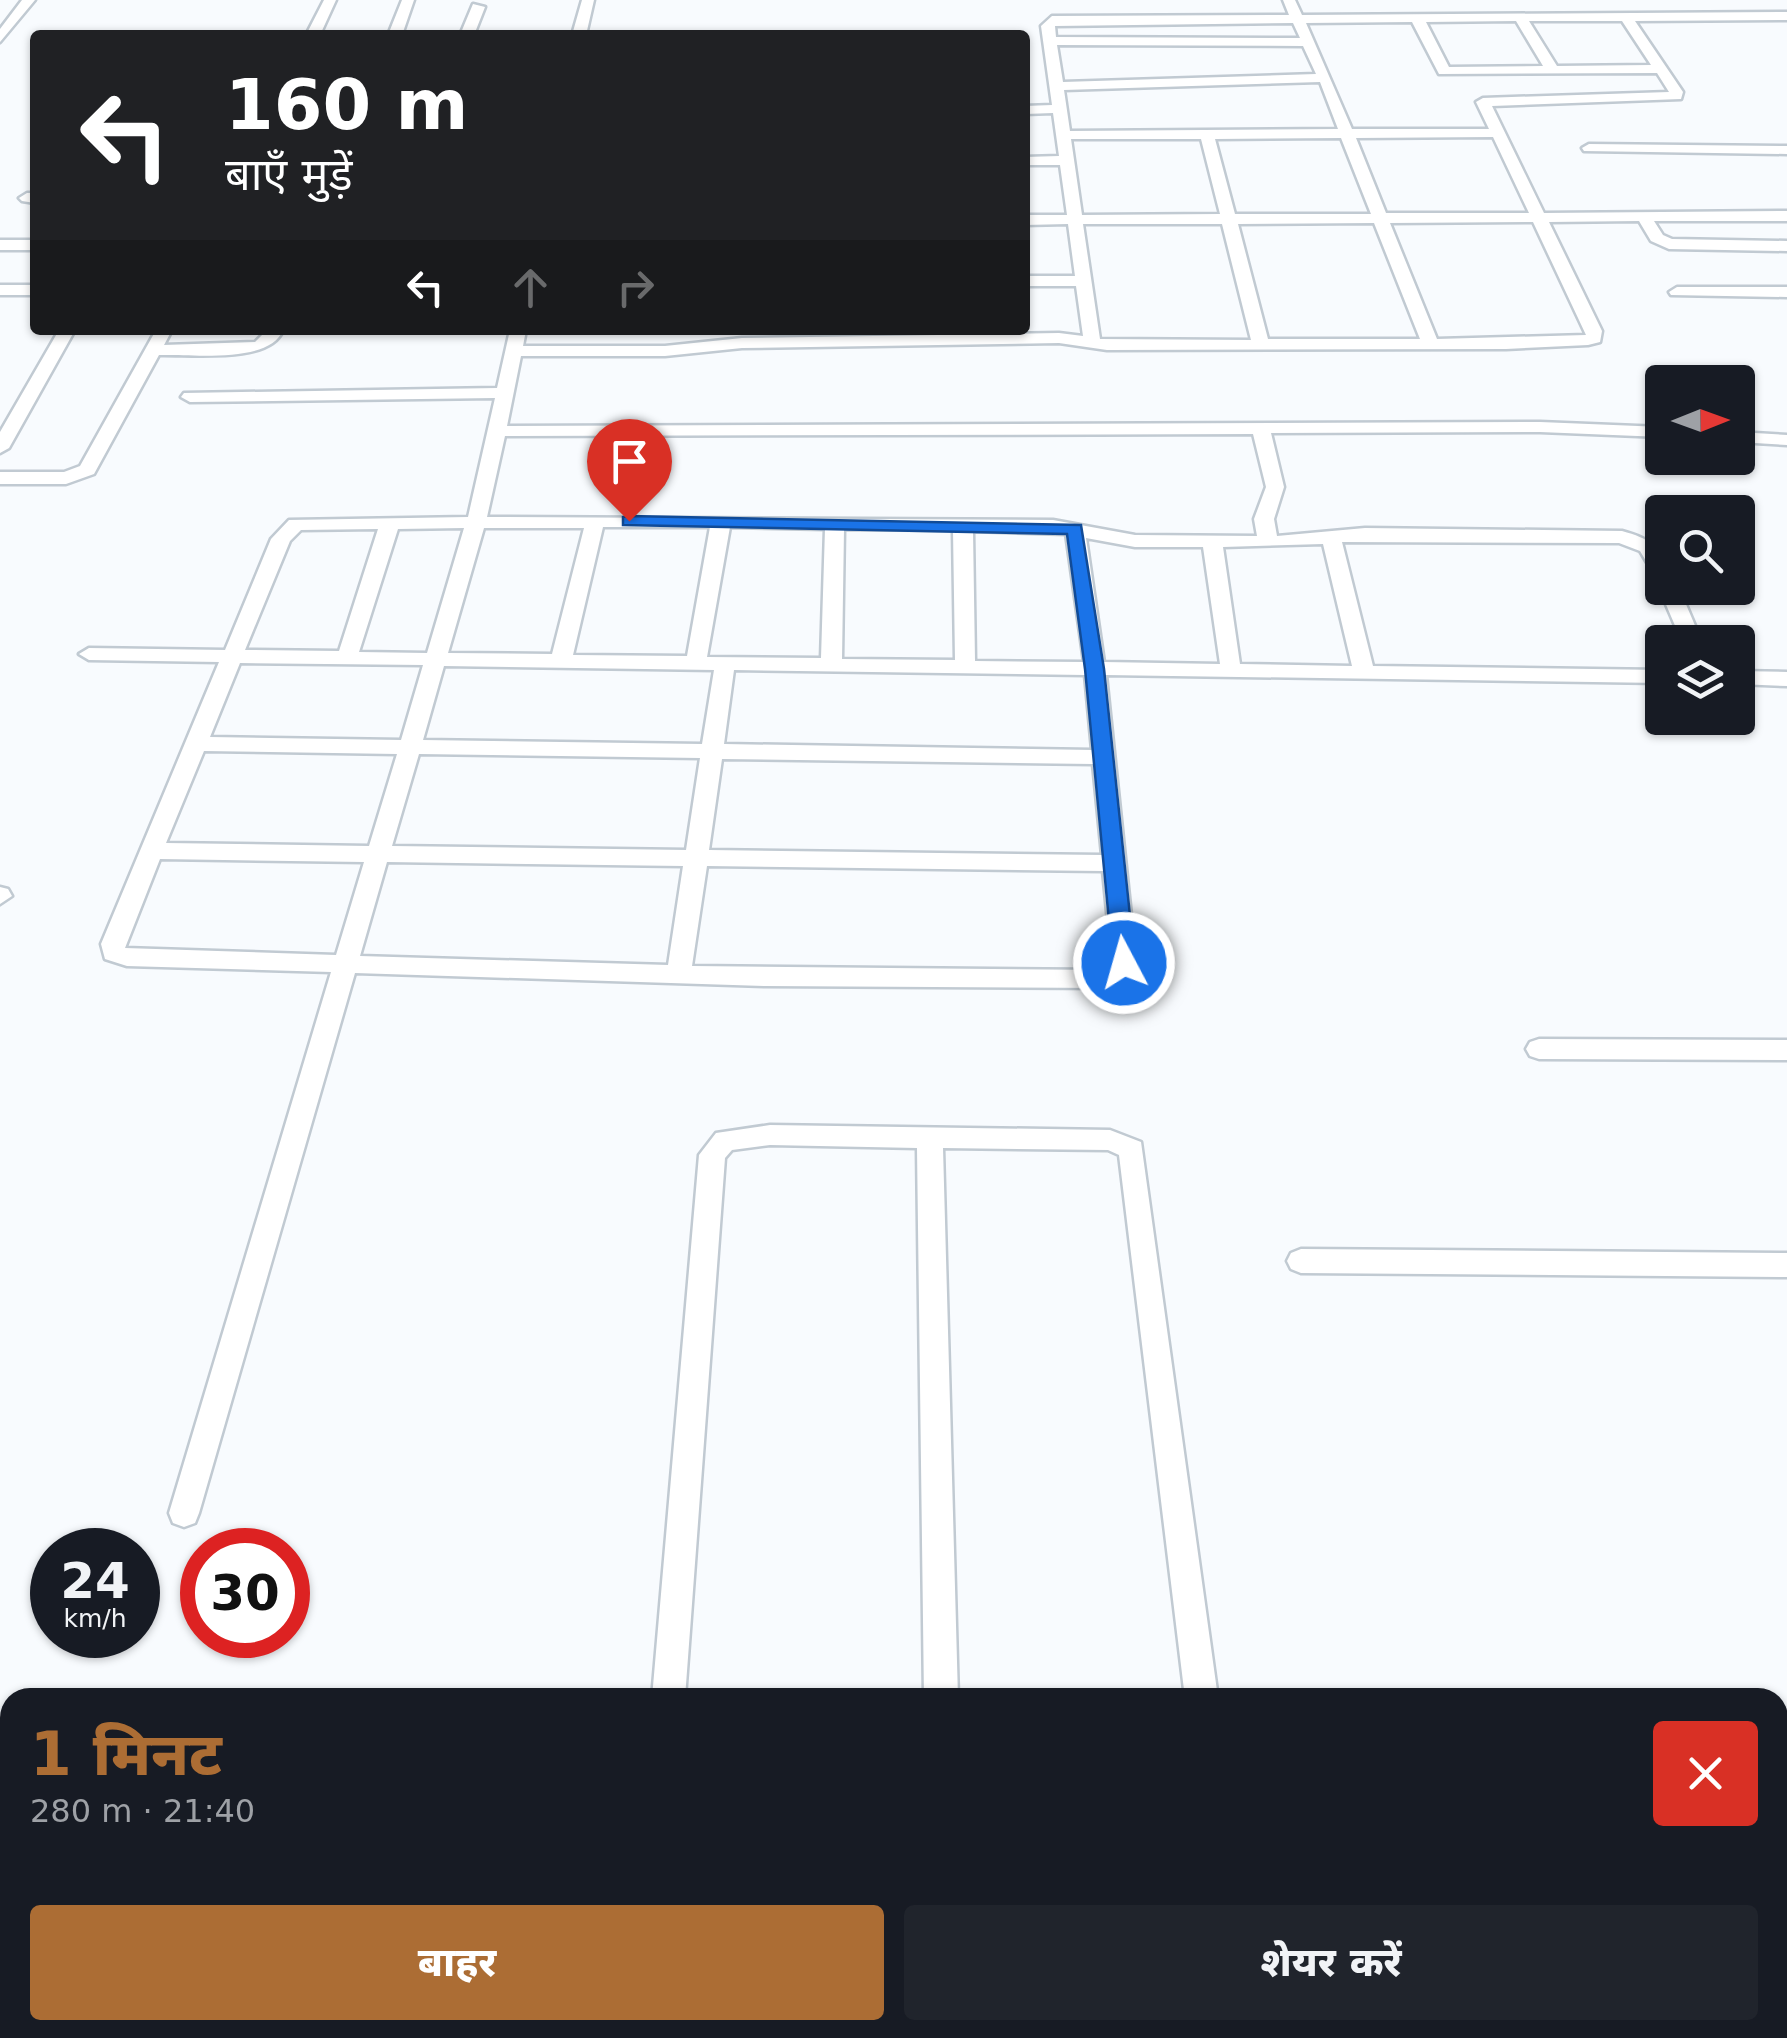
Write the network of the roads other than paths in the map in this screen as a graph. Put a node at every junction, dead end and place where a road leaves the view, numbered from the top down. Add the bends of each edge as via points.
1 (29, 0) edge
2 (330, 0) edge
3 (408, 0) edge
4 (588, 0) edge
5 (1161, 0) edge
6 (1289, 0) edge
7 (1386, 0) edge
8 (1458, 0) edge
9 (1774, 0) edge
10 (478, 7) dead end
11 (1039, 10) dead end
12 (1781, 16) edge
13 (1626, 18) junction
14 (1468, 19) junction
15 (1520, 19) junction
16 (1298, 20) junction
17 (1395, 20) junction
18 (1418, 20) junction
19 (1167, 21) junction
20 (1048, 24) junction
21 (315, 30) edge
22 (397, 30) edge
23 (470, 30) edge
24 (580, 30) edge
25 (0, 38) edge
26 (1050, 41) junction
27 (1308, 42) junction
28 (1661, 69) junction
29 (1554, 71) junction
30 (1325, 78) junction
31 (1056, 86) junction
32 (1030, 110) edge
33 (1060, 110) junction
34 (1345, 133) junction
35 (1498, 133) junction
36 (1208, 134) junction
37 (1063, 135) junction
38 (1589, 148) dead end
39 (1787, 150) edge
40 (1066, 160) junction
41 (1030, 161) edge
42 (1539, 216) junction
43 (1643, 216) junction
44 (1787, 216) edge
45 (1380, 218) junction
46 (1230, 219) junction
47 (1030, 220) edge
48 (1076, 220) junction
49 (0, 245) edge
50 (30, 245) edge
51 (1787, 246) edge
52 (1030, 281) edge
53 (1084, 281) junction
54 (0, 290) edge
55 (30, 290) edge
56 (1677, 292) dead end
57 (1787, 292) edge
58 (63, 335) edge
59 (162, 335) edge
60 (273, 335) edge
61 (517, 335) edge
62 (1092, 342) junction
63 (1261, 344) junction
64 (1430, 344) junction
65 (154, 350) junction
66 (512, 351) junction
67 (504, 393) junction
68 (190, 397) dead end
69 (1261, 429) junction
70 (1645, 431) edge
71 (497, 432) junction
72 (1755, 437) edge
73 (1787, 440) edge
74 (0, 448) edge
75 (0, 478) edge
76 (595, 521) junction
77 (721, 521) junction
78 (476, 522) junction
79 (835, 522) junction
80 (390, 523) junction
81 (964, 524) junction
82 (1075, 529) junction
83 (1331, 536) junction
84 (1212, 542) junction
85 (1268, 542) junction
86 (1645, 546) edge
87 (89, 654) dead end
88 (232, 656) junction
89 (347, 658) junction
90 (434, 660) junction
91 (561, 661) junction
92 (696, 663) junction
93 (725, 664) junction
94 (830, 666) junction
95 (965, 667) junction
96 (1095, 669) junction
97 (1231, 671) junction
98 (1364, 672) junction
99 (1645, 677) edge
100 (1755, 678) edge
101 (1787, 679) edge
102 (196, 744) junction
103 (408, 748) junction
104 (714, 752) junction
105 (1103, 756) junction
106 (152, 851) junction
107 (377, 853) junction
108 (698, 857) junction
109 (1114, 863) junction
110 (345, 963) junction
111 (680, 974) junction
112 (1539, 1049) dead end
113 (1787, 1050) edge
114 (930, 1138) junction
115 (1301, 1261) dead end
116 (1787, 1265) edge
117 (184, 1513) dead end
118 (669, 1688) edge
119 (941, 1688) edge
120 (1201, 1688) edge

1 - 25 street
2 - 21 street
3 - 22 street
4 - 24 street
5 - 19 street
6 - 16 street
7 - 17 street
8 - 14 street
9 - 12 street
10 - 23 street
11 - 20 street
12 - 13 street
13 - 15 street
13 - 28 street
14 - 15 street
14 - 18 street
15 - 29 street
16 - 17 street
16 - 19 street
16 - 27 street
17 - 18 street
18 - 29 street via 1444,71
19 - 20 street
20 - 26 street
26 - 27 street
26 - 31 street
27 - 30 street
28 - 29 street
28 - 35 street via 1676,96 1482,102
30 - 31 street
30 - 34 street
31 - 33 street
32 - 33 street
33 - 37 street
34 - 35 street
34 - 36 street
34 - 45 street
35 - 42 street
36 - 37 street
36 - 46 street
37 - 40 street
38 - 39 street
40 - 41 street
40 - 48 street
42 - 43 street
42 - 45 street
42 - 64 street via 1594,338
43 - 44 street
43 - 51 street via 1669,244
45 - 46 street
45 - 64 street
46 - 48 street
46 - 63 street
47 - 48 street
48 - 53 street
49 - 50 street
52 - 53 street
53 - 62 street
54 - 55 street
56 - 57 street
58 - 74 street
59 - 65 street
60 - 65 street via 259,347
61 - 66 street
62 - 63 street
62 - 66 street via 1020,338
63 - 64 street
65 - 75 street via 87,470 66,478
66 - 67 street
67 - 68 street
67 - 71 street
69 - 70 street
69 - 71 street
69 - 85 street via 1275,487 1264,519
71 - 78 street
72 - 73 street
76 - 77 street
76 - 78 street
76 - 91 street
77 - 79 street
77 - 92 street
78 - 80 street
78 - 90 street
79 - 81 street
79 - 94 street
80 - 88 street via 290,526
80 - 89 street
81 - 82 street
81 - 95 street
82 - 84 street via 1122,540
82 - 96 street
83 - 85 street
83 - 86 street via 1622,537
83 - 98 street
84 - 85 street
84 - 97 street
87 - 88 street
88 - 89 street
88 - 102 street
89 - 90 street
90 - 91 street
90 - 103 street
91 - 92 street
92 - 93 street
93 - 94 street
93 - 104 street
94 - 95 street
95 - 96 street
96 - 97 street
96 - 105 street
97 - 98 street
98 - 99 street
100 - 101 street
102 - 103 street
102 - 106 street
103 - 104 street
103 - 107 street
104 - 105 street
104 - 108 street
105 - 109 street
106 - 107 street
106 - 110 street via 114,954
107 - 108 street
107 - 110 street
108 - 109 street
108 - 111 street
109 - 111 street via 1124,963 1110,980
110 - 111 street
110 - 117 street
112 - 113 street
114 - 118 street via 735,1136 712,1155
114 - 119 street
114 - 120 street via 1110,1140 1132,1149
115 - 116 street

